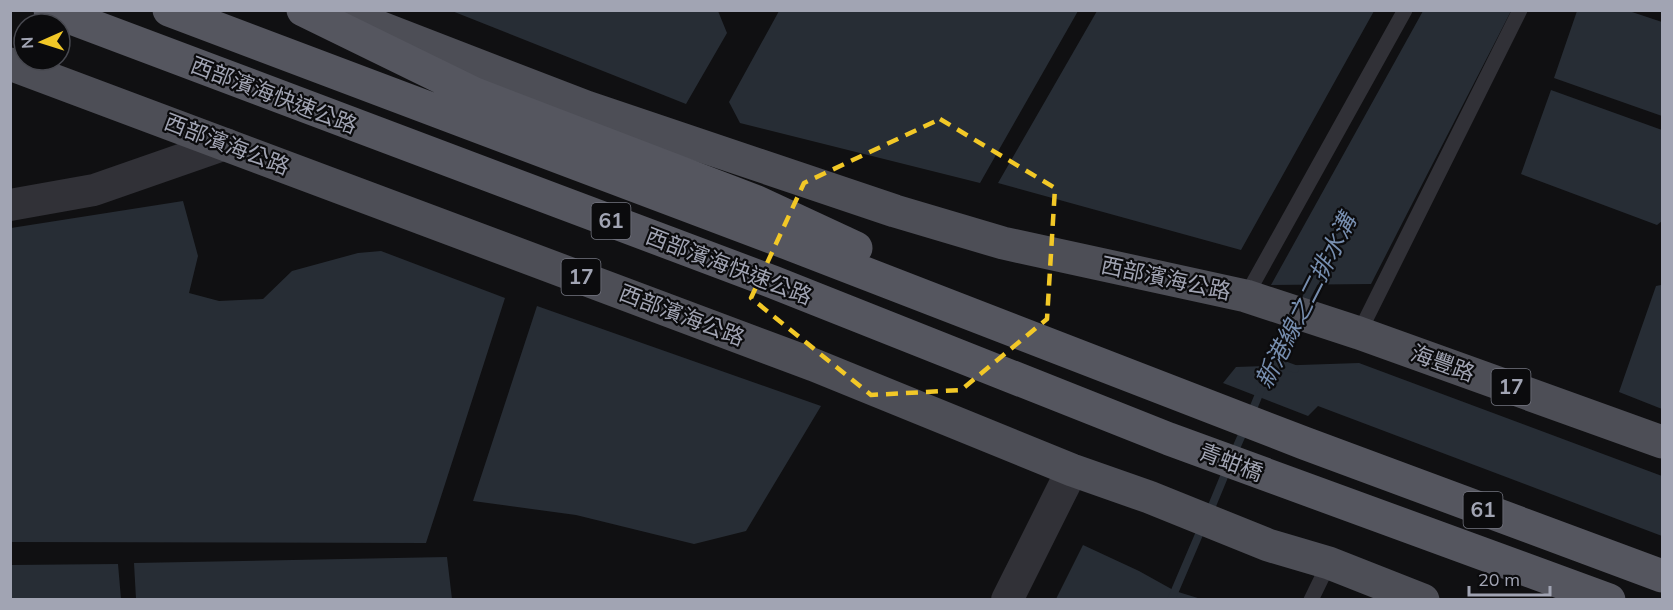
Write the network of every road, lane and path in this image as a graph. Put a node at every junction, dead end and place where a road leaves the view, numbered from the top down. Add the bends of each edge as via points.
1 (50, 10) edge
2 (169, 10) edge
3 (303, 10) edge
4 (335, 10) edge
5 (1405, 10) edge
6 (1520, 10) edge
7 (10, 64) edge
8 (226, 144) junction
9 (10, 205) edge
10 (1246, 296) junction
11 (1359, 333) junction
12 (1182, 397) junction
13 (1169, 439) joint
14 (1662, 442) edge
15 (1072, 470) junction
16 (1329, 563) junction
17 (1662, 576) edge
18 (1007, 600) edge
19 (1311, 600) edge
20 (1423, 600) edge
21 (1608, 600) edge

1 - 13 highway, 西部濱海快速公路 / 61 via 773,282
2 - 12 highway, 西部濱海快速公路 / 61
3 - 12 highway via 474,94 757,202
4 - 10 main road, 西部濱海公路 / 17 via 586,107 895,211 1003,243
5 - 10 lane
6 - 11 lane
7 - 8 main road, 西部濱海公路 / 17
8 - 9 street via 94,190
8 - 15 main road, 西部濱海公路 / 17 via 814,365
10 - 11 main road, 17
11 - 14 main road, 海豐路 / 17
12 - 17 highway, 青蚶橋 / 61
13 - 21 highway, 青蚶橋 / 61
15 - 16 main road, 西部濱海公路 / 17 via 1268,545
15 - 18 street
16 - 19 lane
16 - 20 main road, 17

